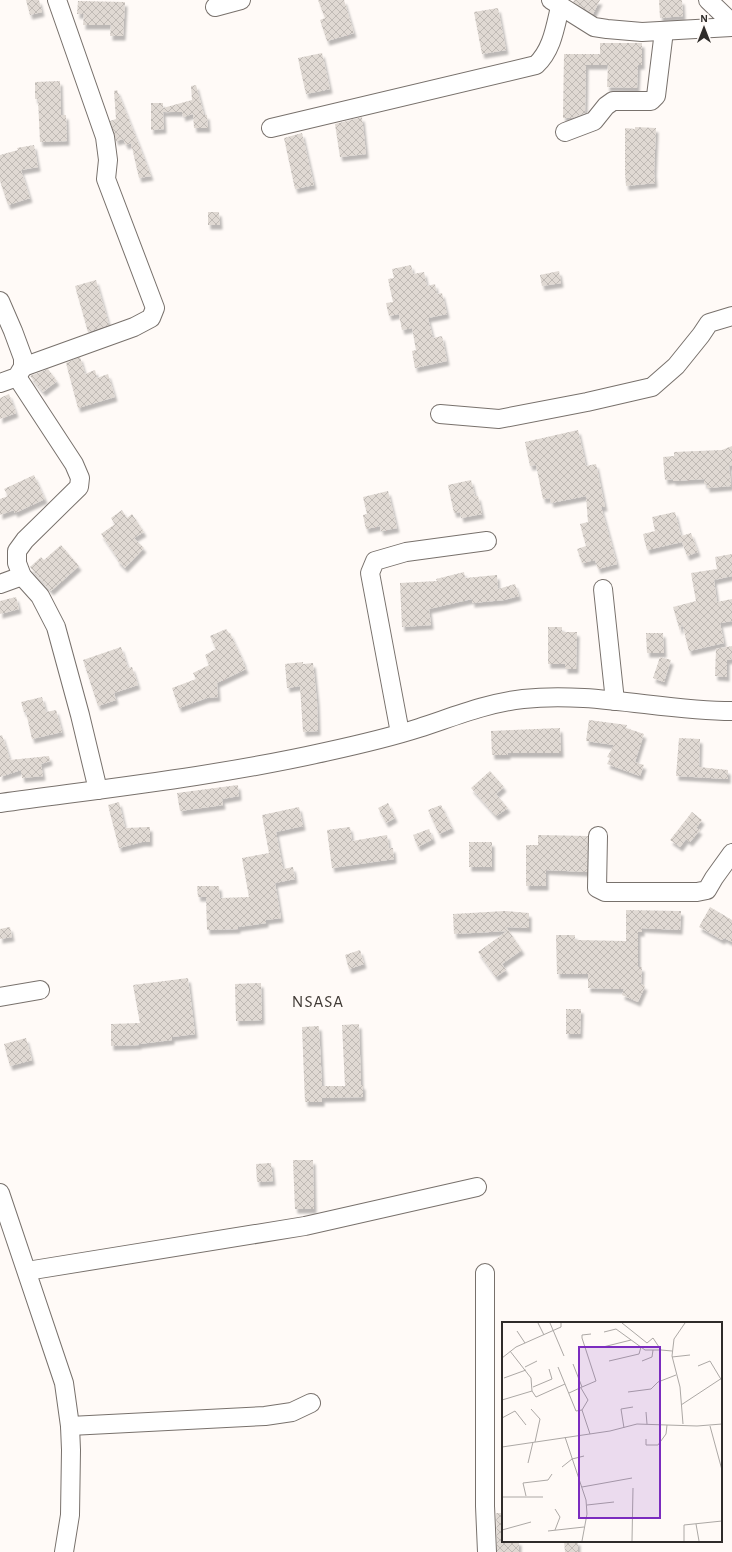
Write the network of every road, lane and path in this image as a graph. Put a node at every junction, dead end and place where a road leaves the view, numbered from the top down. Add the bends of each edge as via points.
1 (57, 0) edge
2 (241, 0) edge
3 (708, 0) edge
4 (555, 3) edge
5 (215, 7) dead end
6 (732, 23) edge
7 (732, 27) edge
8 (664, 31) junction
9 (271, 128) dead end
10 (565, 132) dead end
11 (0, 301) edge
12 (732, 316) edge
13 (20, 372) junction
14 (0, 383) edge
15 (440, 414) dead end
16 (487, 541) dead end
17 (22, 576) junction
18 (0, 584) edge
19 (603, 589) dead end
20 (615, 701) junction
21 (732, 711) edge
22 (400, 734) junction
23 (98, 790) junction
24 (0, 803) edge
25 (598, 836) dead end
26 (732, 853) edge
27 (40, 990) dead end
28 (0, 997) edge
29 (477, 1187) dead end
30 (0, 1193) edge
31 (27, 1271) junction
32 (485, 1273) dead end
33 (311, 1403) dead end
34 (70, 1426) junction
35 (64, 1552) edge
36 (487, 1552) edge

1 - 13 street via 105,137 108,160 106,179 155,308 151,318 134,327
2 - 5 street
3 - 6 street
4 - 8 street via 594,27 642,32
4 - 9 street via 552,40 544,58 536,65
7 - 8 street
8 - 10 street via 656,96 651,101 613,101 594,121
11 - 13 street via 23,358
12 - 15 street via 709,323 676,366 652,387 499,419
13 - 14 street
13 - 17 street via 80,478 79,487 25,540 18,551 17,563
16 - 22 street via 406,552 375,561 370,573
17 - 18 street
17 - 23 street via 40,596 56,627
19 - 20 street
20 - 21 street via 695,710
20 - 22 street via 574,697 522,699 478,709
22 - 23 street via 281,761
23 - 24 street
25 - 26 street via 597,888 605,892 707,890
27 - 28 street
29 - 31 street via 305,1226
30 - 31 street
31 - 34 street via 64,1383
32 - 36 street
33 - 34 street via 292,1412 265,1416
34 - 35 street via 70,1515

